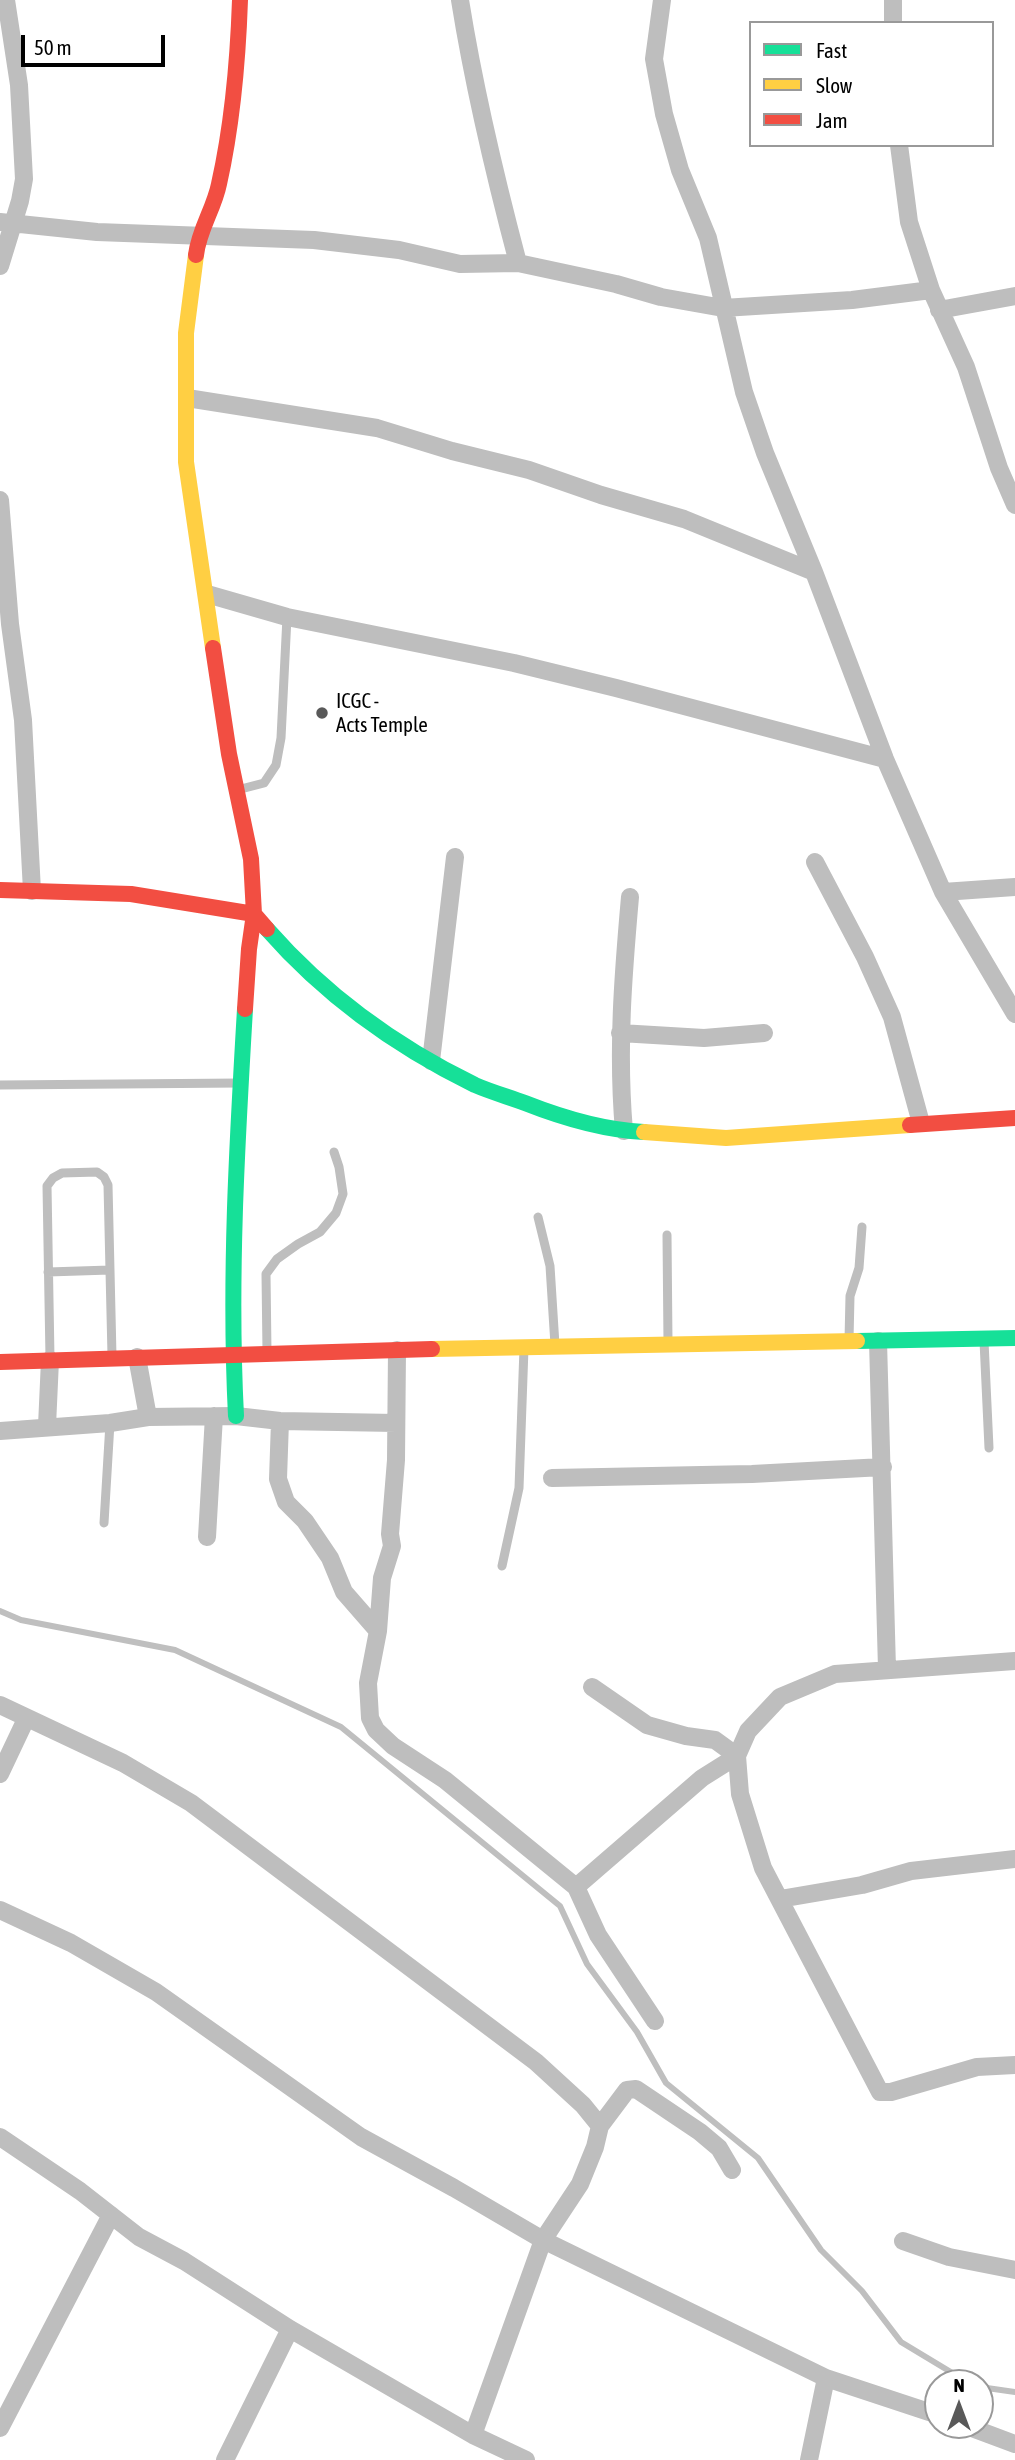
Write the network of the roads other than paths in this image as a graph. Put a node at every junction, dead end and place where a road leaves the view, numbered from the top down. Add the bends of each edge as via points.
1 (6, 0) edge
2 (240, 0) edge
3 (460, 0) edge
4 (662, 0) edge
5 (893, 0) edge
6 (892, 21) edge
7 (899, 147) edge
8 (7, 223) edge
9 (198, 237) junction
10 (518, 263) junction
11 (0, 266) edge
12 (931, 290) junction
13 (1015, 296) edge
14 (723, 308) junction
15 (939, 310) junction
16 (187, 398) junction
17 (0, 500) edge
18 (1015, 505) edge
19 (814, 572) junction
20 (207, 594) junction
21 (287, 617) junction
22 (885, 759) junction
23 (236, 790) junction
24 (455, 857) dead end
25 (815, 862) dead end
26 (1015, 887) edge
27 (0, 890) edge
28 (32, 891) junction
29 (943, 892) junction
30 (631, 897) dead end
31 (254, 914) junction
32 (1015, 1014) edge
33 (620, 1033) junction
34 (764, 1033) dead end
35 (431, 1060) junction
36 (241, 1083) junction
37 (0, 1085) edge
38 (1015, 1118) edge
39 (921, 1123) junction
40 (624, 1130) junction
41 (334, 1152) dead end
42 (538, 1217) dead end
43 (862, 1227) dead end
44 (667, 1235) dead end
45 (110, 1270) junction
46 (48, 1272) junction
47 (1015, 1338) edge
48 (984, 1340) junction
49 (878, 1341) junction
50 (849, 1342) junction
51 (668, 1345) junction
52 (524, 1347) junction
53 (555, 1347) junction
54 (397, 1350) junction
55 (267, 1354) junction
56 (233, 1356) junction
57 (137, 1357) junction
58 (112, 1358) junction
59 (50, 1360) junction
60 (0, 1362) edge
61 (214, 1416) junction
62 (236, 1416) junction
63 (148, 1417) junction
64 (280, 1421) junction
65 (110, 1423) junction
66 (396, 1423) junction
67 (47, 1426) junction
68 (0, 1431) edge
69 (989, 1448) dead end
70 (883, 1467) junction
71 (552, 1478) dead end
72 (104, 1523) dead end
73 (207, 1537) dead end
74 (502, 1566) dead end
75 (378, 1631) junction
76 (1015, 1661) edge
77 (887, 1669) junction
78 (592, 1687) dead end
79 (0, 1705) edge
80 (26, 1719) junction
81 (737, 1756) junction
82 (0, 1774) edge
83 (1015, 1859) edge
84 (576, 1887) junction
85 (780, 1899) junction
86 (0, 1910) edge
87 (654, 2021) dead end
88 (1015, 2065) edge
89 (600, 2126) junction
90 (0, 2137) edge
91 (732, 2170) dead end
92 (111, 2215) junction
93 (543, 2240) junction
94 (903, 2241) dead end
95 (1015, 2270) edge
96 (290, 2329) junction
97 (827, 2378) junction
98 (924, 2410) edge
99 (0, 2428) edge
100 (473, 2435) junction
101 (994, 2437) edge
102 (1015, 2445) edge
103 (225, 2460) edge
104 (526, 2460) edge
105 (809, 2460) edge

1 - 8 street via 24,155 24,179
2 - 9 street via 238,55 219,186
3 - 10 street via 497,186
4 - 14 street via 654,59 664,114 680,170 708,238
5 - 6 street
7 - 12 street via 909,222
8 - 9 street
8 - 11 street
9 - 10 street via 314,240 400,250 460,264
9 - 16 street via 186,333
10 - 14 street
12 - 14 street
12 - 15 street
13 - 15 street
14 - 19 street via 765,453
15 - 18 street via 965,367
16 - 19 street via 377,428 529,470 684,519
16 - 20 street via 186,462
17 - 28 street via 23,720
19 - 22 street
20 - 21 street
20 - 23 street
21 - 22 street via 514,663
21 - 23 lane via 276,765 264,783
22 - 29 street
23 - 31 street via 251,859
24 - 35 street
25 - 39 street via 892,1017
26 - 29 street
27 - 28 street
28 - 31 street via 131,894
29 - 32 street
30 - 33 street
31 - 35 street via 296,962 355,1011
31 - 36 street
33 - 34 street via 704,1038
33 - 40 street
35 - 40 street via 476,1085 556,1115
36 - 37 lane
36 - 56 street
38 - 39 street
39 - 40 street via 726,1138
41 - 55 lane via 342,1194 336,1213 320,1233 277,1259 266,1274
42 - 53 lane via 550,1266
43 - 50 lane via 859,1268 850,1296
44 - 51 lane
45 - 46 lane
45 - 46 lane via 108,1185 97,1172 62,1173 47,1186
45 - 58 lane
46 - 59 lane
47 - 48 street
48 - 49 street
48 - 69 lane
49 - 50 street
49 - 70 street
50 - 51 street
51 - 53 street
52 - 53 street
52 - 54 street
52 - 74 lane via 519,1488
54 - 55 street
54 - 66 street
55 - 56 street
56 - 57 street
56 - 62 street
57 - 58 street
57 - 63 street
58 - 59 street
59 - 60 street
59 - 67 street
61 - 62 street
61 - 63 street
61 - 73 street
62 - 64 street
63 - 65 street
64 - 66 street
64 - 75 street via 278,1479 286,1502 330,1558 344,1592
65 - 67 street
65 - 72 lane
66 - 75 street via 391,1546 382,1578
67 - 68 street
70 - 71 street
70 - 77 street
75 - 84 street via 368,1683 370,1718 376,1730
76 - 77 street
77 - 81 street via 835,1674 780,1697 748,1731
78 - 81 street via 647,1725 715,1740
79 - 80 street
80 - 82 street
80 - 89 street via 122,1763 191,1803 536,2062
81 - 84 street via 702,1778
81 - 85 street via 740,1794 763,1868
83 - 85 street via 911,1871
84 - 87 street via 598,1934
85 - 88 street via 880,2092 977,2067
86 - 93 street via 71,1943 156,1992 361,2137
89 - 91 street via 627,2090 636,2089 719,2148
89 - 93 street via 580,2184
90 - 92 street
92 - 96 street via 139,2237
92 - 99 street
93 - 97 street
93 - 100 street
94 - 95 street via 949,2257
96 - 100 street
96 - 103 street
97 - 98 street
97 - 105 street
100 - 104 street
101 - 102 street

